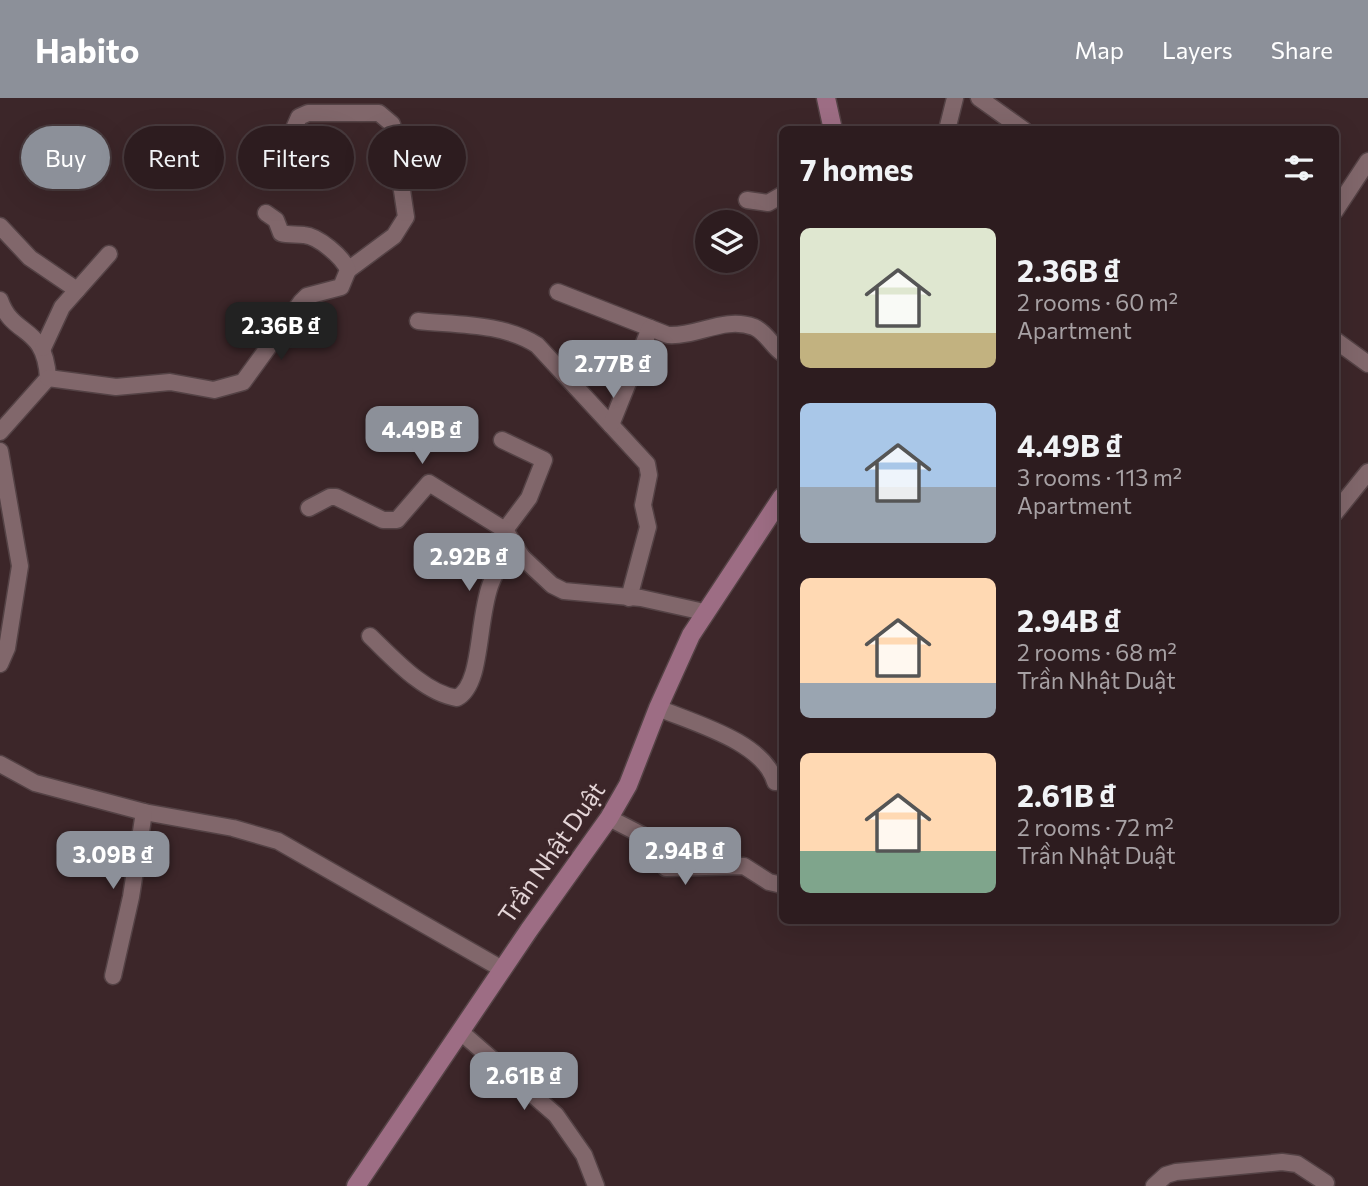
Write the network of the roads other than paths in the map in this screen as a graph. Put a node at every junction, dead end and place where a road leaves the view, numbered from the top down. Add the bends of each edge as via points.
1 (827, 98) edge
2 (955, 98) edge
3 (979, 98) edge
4 (295, 126) edge
5 (831, 126) edge
6 (948, 126) edge
7 (1018, 126) edge
8 (1368, 161) edge
9 (779, 197) edge
10 (747, 200) dead end
11 (1339, 205) edge
12 (266, 213) dead end
13 (0, 226) edge
14 (109, 254) dead end
15 (348, 270) junction
16 (77, 290) junction
17 (558, 292) dead end
18 (0, 300) edge
19 (418, 321) dead end
20 (650, 328) junction
21 (1339, 343) edge
22 (43, 348) junction
23 (779, 350) edge
24 (1368, 363) edge
25 (48, 378) junction
26 (611, 425) junction
27 (0, 432) edge
28 (502, 440) dead end
29 (0, 451) edge
30 (1368, 472) edge
31 (779, 501) edge
32 (309, 508) dead end
33 (1339, 508) edge
34 (505, 530) junction
35 (522, 557) junction
36 (629, 598) junction
37 (704, 612) junction
38 (4, 634) edge
39 (370, 636) dead end
40 (0, 664) edge
41 (658, 708) junction
42 (0, 764) edge
43 (775, 782) dead end
44 (144, 813) junction
45 (609, 818) junction
46 (779, 885) edge
47 (502, 969) junction
48 (113, 976) dead end
49 (462, 1032) junction
50 (1326, 1183) dead end
51 (356, 1186) edge
52 (596, 1186) edge
53 (1154, 1186) edge

1 - 5 main road
2 - 6 street
3 - 7 street
4 - 15 street via 299,117 308,113 379,113 391,124 406,217 394,236
8 - 11 street
9 - 10 street via 768,204
12 - 15 street via 276,220 281,233 316,239
13 - 16 street via 30,258
14 - 16 street
15 - 25 street via 341,287 307,296 301,302 243,383 214,390 170,383 116,387
16 - 22 street via 56,317
17 - 20 street
18 - 22 street via 8,315
19 - 26 street via 523,336 537,345
20 - 23 street via 680,336 710,326 749,326
20 - 26 street
21 - 24 street
22 - 25 street
25 - 27 street
26 - 36 street via 649,469 643,498 647,535
28 - 34 street via 544,460 529,498
29 - 38 street via 20,566
30 - 33 street
31 - 37 main road, Trần Nhật Duật
32 - 34 street via 337,497 383,520 397,520 429,483
34 - 35 street
35 - 36 street via 564,591
35 - 39 street via 507,558 492,580 464,695 457,698 442,693 408,671
36 - 37 street
37 - 41 main road, Trần Nhật Duật
38 - 40 street
41 - 43 street via 741,744 772,770
41 - 45 main road, Trần Nhật Duật via 628,785
42 - 44 street via 35,783
44 - 47 street via 246,830 278,841
44 - 48 street
45 - 46 street via 646,837 666,868 744,866
45 - 47 main road, Trần Nhật Duật
47 - 49 main road, Trần Nhật Duật
49 - 51 main road, Trần Nhật Duật
49 - 52 street via 556,1115 578,1144
50 - 53 street via 1297,1164 1282,1162 1176,1172

